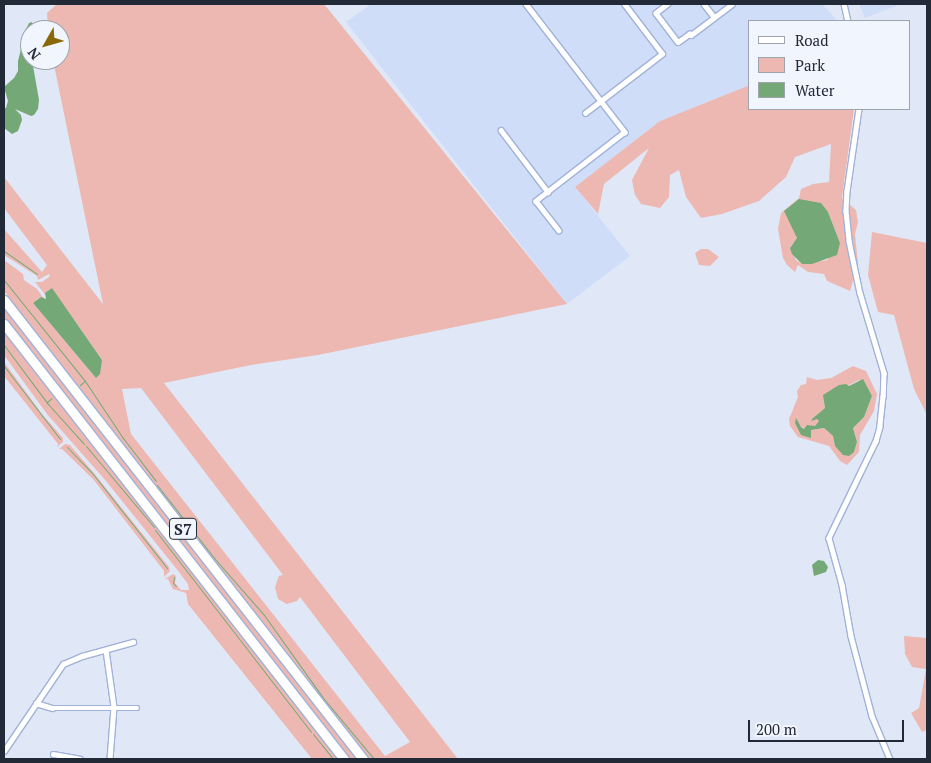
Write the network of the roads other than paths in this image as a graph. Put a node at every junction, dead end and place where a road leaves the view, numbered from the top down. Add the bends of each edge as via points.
1 (526, 4) edge
2 (624, 4) edge
3 (668, 4) edge
4 (704, 4) edge
5 (732, 4) edge
6 (844, 4) edge
7 (714, 17) junction
8 (848, 20) edge
9 (601, 101) junction
10 (859, 110) edge
11 (585, 113) dead end
12 (501, 130) dead end
13 (548, 192) junction
14 (559, 230) dead end
15 (4, 300) edge
16 (4, 324) edge
17 (133, 642) dead end
18 (106, 650) junction
19 (36, 703) junction
20 (114, 707) junction
21 (137, 708) dead end
22 (4, 751) edge
23 (53, 754) dead end
24 (80, 759) edge
25 (110, 759) edge
26 (344, 759) edge
27 (363, 759) edge
28 (890, 759) edge

1 - 9 street
2 - 9 street via 662,54
3 - 7 street via 656,13 678,42
4 - 7 street
5 - 7 street
6 - 8 street
9 - 11 street
9 - 13 street via 625,132
10 - 28 street via 846,210 860,294 884,373 883,396 876,441 829,538 872,716
12 - 13 street
13 - 14 street via 536,201
15 - 27 highway, S7
16 - 26 highway, S7
17 - 18 street
18 - 19 street via 63,664
18 - 20 street
19 - 20 street via 52,708
19 - 22 street
20 - 21 street
20 - 25 street
23 - 24 street

